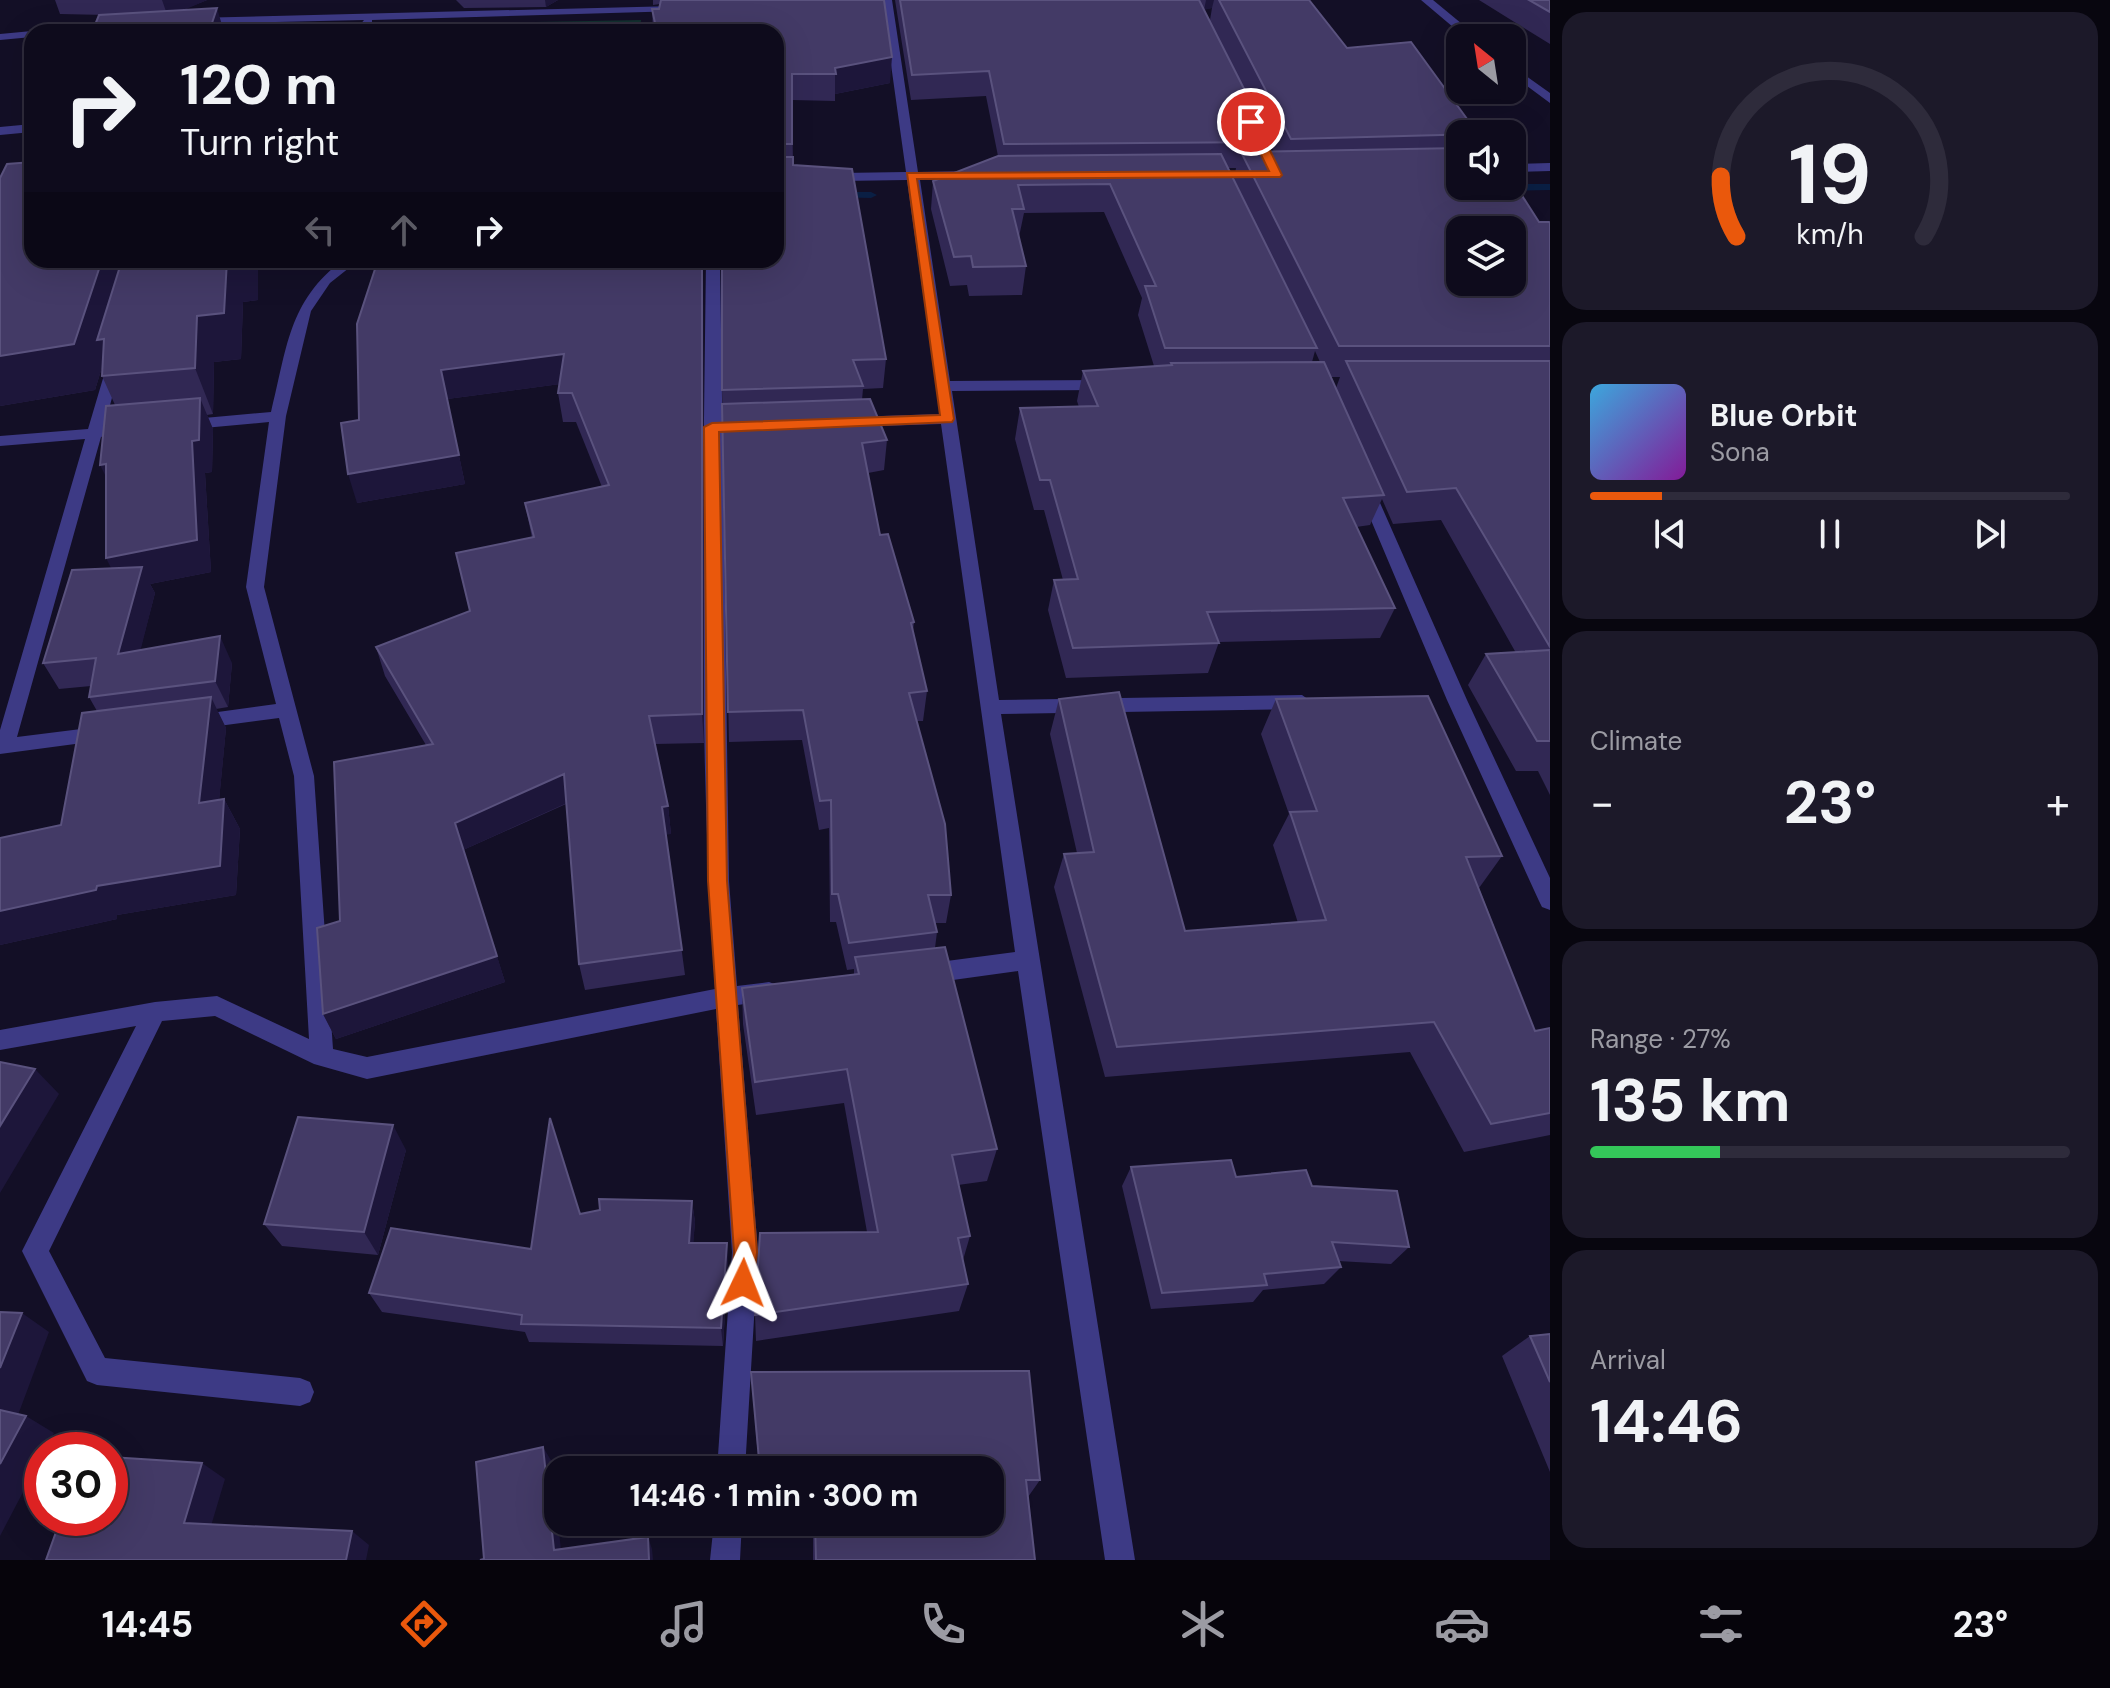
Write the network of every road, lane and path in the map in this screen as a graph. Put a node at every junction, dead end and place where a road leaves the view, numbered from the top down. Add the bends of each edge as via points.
1 (1426, 0) edge
2 (883, 4) edge
3 (688, 9) edge
4 (373, 16) junction
5 (173, 22) edge
6 (366, 24) edge
7 (1456, 24) edge
8 (24, 35) edge
9 (0, 37) edge
10 (1526, 80) edge
11 (1550, 87) edge
12 (1536, 88) junction
13 (1550, 99) edge
14 (24, 129) edge
15 (0, 131) edge
16 (1550, 167) edge
17 (1526, 168) edge
18 (988, 175) edge
19 (911, 176) junction
20 (784, 178) edge
21 (341, 268) edge
22 (713, 268) edge
23 (119, 346) edge
24 (1116, 385) edge
25 (942, 386) junction
26 (278, 416) junction
27 (947, 419) junction
28 (837, 423) edge
29 (171, 426) edge
30 (125, 430) edge
31 (95, 433) junction
32 (0, 441) edge
33 (1358, 470) edge
34 (1317, 702) edge
35 (990, 707) junction
36 (288, 710) junction
37 (178, 724) edge
38 (131, 730) edge
39 (3, 746) edge
40 (1550, 901) edge
41 (1027, 960) junction
42 (907, 976) edge
43 (786, 990) edge
44 (726, 997) junction
45 (155, 1012) junction
46 (0, 1040) edge
47 (322, 1057) junction
48 (300, 1392) dead end
49 (732, 1456) edge
50 (727, 1536) edge
51 (725, 1560) edge
52 (1120, 1560) edge

1 - 7 street
2 - 19 street
3 - 4 street via 656,15
4 - 5 street via 276,13
4 - 6 street
8 - 9 street
10 - 12 street
11 - 12 street
12 - 13 street
14 - 15 street
16 - 17 street
18 - 19 street
19 - 20 street
19 - 25 street
21 - 26 street via 325,280 304,311
22 - 44 street via 719,427 718,881
23 - 31 street
24 - 25 street
25 - 27 street
26 - 29 street
26 - 36 street via 255,587
27 - 28 street
27 - 35 street
30 - 31 street
31 - 32 street
31 - 39 street
33 - 40 street via 1449,700
34 - 35 street
35 - 41 street
36 - 37 street
36 - 47 street via 304,776
38 - 39 street
41 - 42 street
41 - 52 street
43 - 44 street
44 - 47 street via 367,1068
44 - 49 street via 745,1252
45 - 46 street
45 - 47 street via 217,1006
45 - 48 street via 35,1251 97,1371
50 - 51 street

